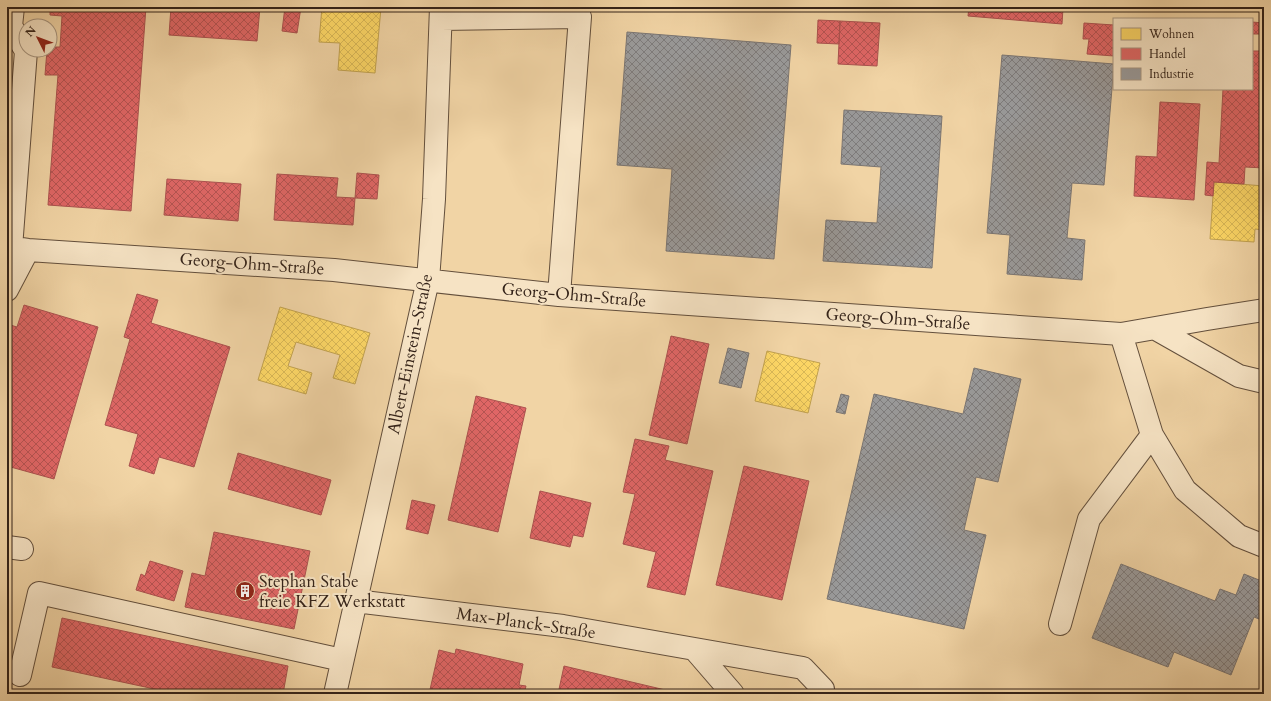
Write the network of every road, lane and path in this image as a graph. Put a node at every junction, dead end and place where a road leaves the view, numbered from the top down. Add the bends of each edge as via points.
1 (13, 7) edge
2 (441, 13) edge
3 (13, 252) edge
4 (428, 280) junction
5 (7, 290) edge
6 (559, 295) junction
7 (1264, 310) edge
8 (1156, 329) junction
9 (1122, 334) junction
10 (1264, 382) edge
11 (1152, 435) junction
12 (1264, 546) edge
13 (355, 601) junction
14 (1060, 624) dead end
15 (695, 650) junction
16 (342, 660) junction
17 (20, 675) dead end
18 (335, 694) edge
19 (733, 694) edge
20 (823, 694) edge

1 - 3 street via 11,26 26,51
2 - 4 street, Albert-Einstein-Straße via 434,199
2 - 6 street via 580,17
3 - 4 street, Georg-Ohm-Straße via 334,270
3 - 5 street
4 - 6 street, Georg-Ohm-Straße
4 - 13 street, Albert-Einstein-Straße
6 - 9 street, Georg-Ohm-Straße
7 - 8 street, Georg-Ohm-Straße
8 - 9 street, Georg-Ohm-Straße
8 - 10 street via 1239,376
9 - 11 street
11 - 12 street via 1185,490 1239,536
11 - 14 street via 1089,519
13 - 15 street, Max-Planck-Straße via 563,626
13 - 16 street, Albert-Einstein-Straße
15 - 19 street
15 - 20 street, Max-Planck-Straße via 802,668 823,689
16 - 17 street via 39,593
16 - 18 street, Albert-Einstein-Straße

